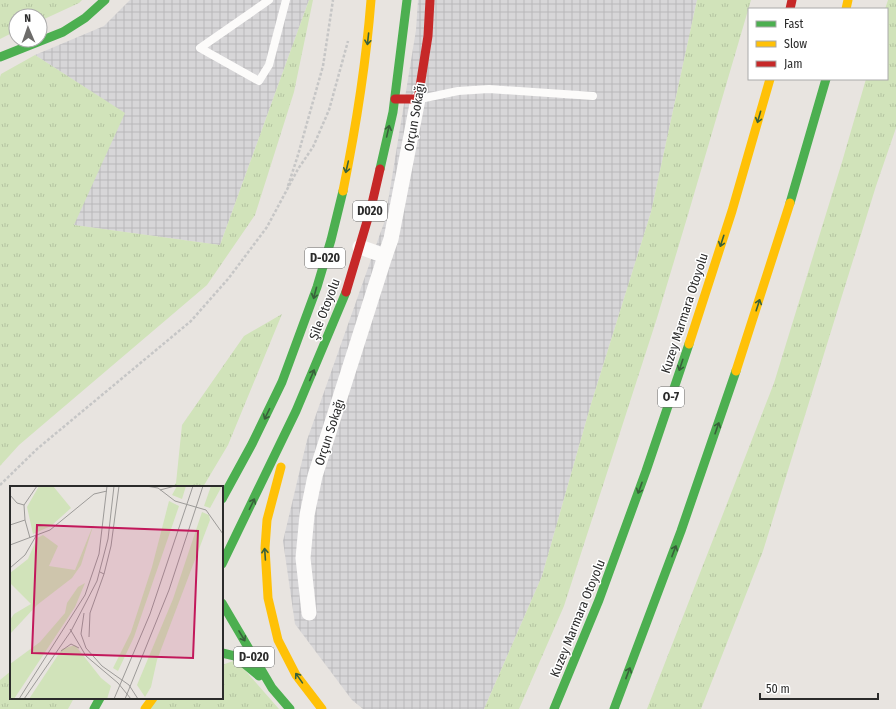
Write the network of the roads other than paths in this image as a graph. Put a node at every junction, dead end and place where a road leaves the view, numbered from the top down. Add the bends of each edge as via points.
1 (104, 0) edge
2 (269, 0) edge
3 (286, 0) edge
4 (371, 0) edge
5 (407, 0) edge
6 (430, 0) edge
7 (0, 57) edge
8 (770, 80) edge
9 (826, 80) edge
10 (593, 96) dead end
11 (395, 99) junction
12 (418, 99) junction
13 (360, 247) junction
14 (385, 256) junction
15 (296, 411) junction
16 (223, 497) edge
17 (223, 562) edge
18 (223, 605) edge
19 (309, 613) dead end
20 (223, 653) edge
21 (272, 688) junction
22 (99, 699) edge
23 (152, 699) edge
24 (94, 709) edge
25 (146, 709) edge
26 (290, 709) edge
27 (322, 709) edge
28 (554, 709) edge
29 (614, 709) edge

1 - 7 main road via 72,27
2 - 3 lane via 200,48 259,81 269,65
4 -> 16 main road, Şile Otoyolu / D-020 via 352,146 313,300 284,379 248,454
5 - 11 main road, Şile Otoyolu / D020
6 - 12 main road, Orçun Sokağı via 428,36
8 -> 28 main road, Kuzey Marmara Otoyolu / O-7 via 743,174 646,472 598,602
29 -> 9 main road via 690,506 744,348
10 - 12 lane via 489,89 458,91
11 - 12 main road
13 -> 11 main road, Şile Otoyolu / D020
12 - 14 street, Orçun Sokağı via 391,239
13 - 14 street
15 -> 13 main road, Şile Otoyolu / D020 via 344,300
14 - 19 street, Orçun Sokağı via 315,476 307,515 303,558
17 -> 15 main road, Şile Otoyolu
27 -> 15 main road, D-020 via 296,675 278,640 268,598 264,548 267,520
18 -> 21 main road, D-020
20 - 21 main road via 235,656
21 - 26 main road, D-020
22 - 24 main road
23 - 25 main road

